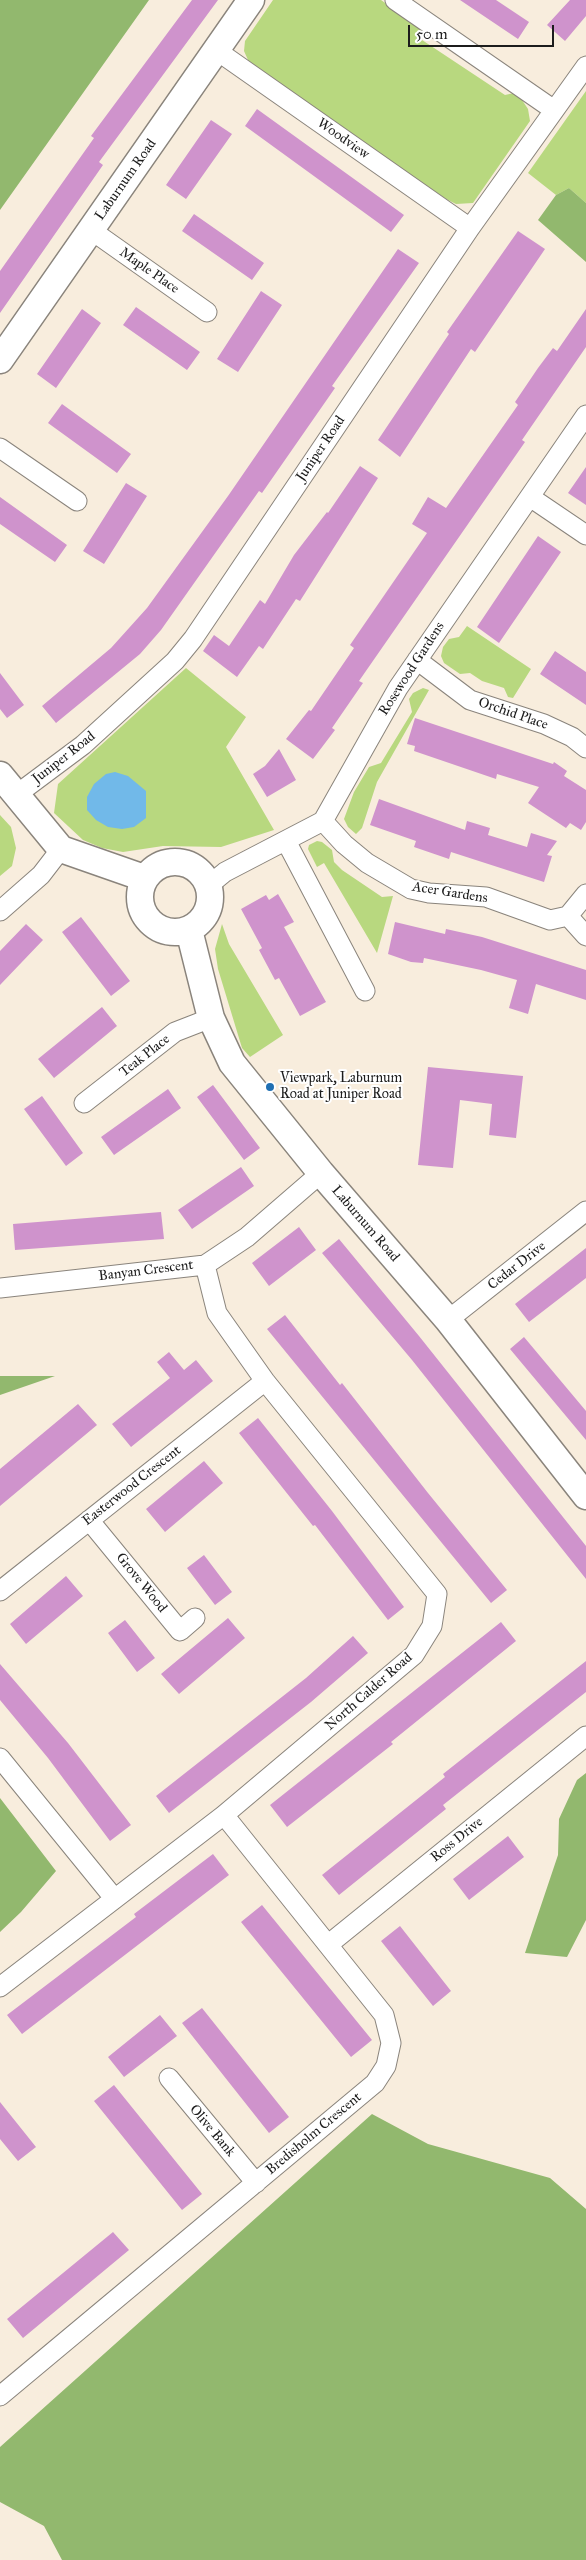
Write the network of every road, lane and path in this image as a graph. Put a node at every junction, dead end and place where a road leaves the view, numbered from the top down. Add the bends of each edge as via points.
1 (251, 0) edge
2 (395, 0) edge
3 (216, 50) junction
4 (586, 66) edge
5 (554, 110) junction
6 (470, 228) junction
7 (91, 230) junction
8 (208, 312) dead end
9 (0, 360) edge
10 (586, 415) edge
11 (0, 448) edge
12 (530, 497) junction
13 (76, 501) dead end
14 (586, 535) edge
15 (417, 660) junction
16 (586, 748) edge
17 (8, 785) edge
18 (323, 821) junction
19 (286, 841) junction
20 (61, 849) junction
21 (144, 878) junction
22 (208, 886) junction
23 (586, 894) edge
24 (0, 911) edge
25 (568, 916) junction
26 (189, 930) junction
27 (586, 936) edge
28 (365, 990) dead end
29 (211, 1018) junction
30 (84, 1103) dead end
31 (321, 1174) junction
32 (586, 1211) edge
33 (205, 1265) junction
34 (0, 1288) edge
35 (448, 1320) junction
36 (265, 1381) junction
37 (586, 1496) edge
38 (89, 1520) junction
39 (0, 1591) edge
40 (195, 1618) dead end
41 (586, 1736) edge
42 (0, 1758) edge
43 (224, 1815) junction
44 (114, 1898) junction
45 (329, 1944) junction
46 (0, 1987) edge
47 (169, 2078) dead end
48 (256, 2183) junction
49 (0, 2396) edge

1 - 3 street, Laburnum Road
2 - 5 street
3 - 6 street, Woodview
3 - 7 street, Laburnum Road
4 - 5 street, Juniper Road
5 - 6 street, Juniper Road
6 - 17 street, Juniper Road via 187,647 82,745
7 - 8 street, Maple Place
7 - 9 street, Laburnum Road
10 - 12 street, Rosewood Gardens
11 - 13 street
12 - 14 street
12 - 15 street, Rosewood Gardens
15 - 16 street, Orchid Place via 470,700 544,724 572,737
15 - 18 street, Rosewood Gardens
17 - 20 street
18 - 19 street
18 - 25 street, Acer Gardens via 367,863 411,889 486,898 550,920
19 - 22 street via 226,872
19 - 28 street
20 - 21 street
20 - 24 street via 42,876
21 - 22 street via 158,865 184,862 202,876
21 - 26 street via 141,905 152,925 174,934
22 - 26 street via 210,897 202,920
23 - 25 street
25 - 27 street
26 - 29 street, Laburnum Road
29 - 30 street, Teak Place via 175,1032
29 - 31 street, Laburnum Road via 232,1063
31 - 33 street, Banyan Crescent via 247,1237
31 - 35 street, Laburnum Road
32 - 35 street, Cedar Drive
33 - 34 street, Banyan Crescent
33 - 36 street, North Calder Road via 217,1313
35 - 37 street, Laburnum Road
36 - 38 street, Easterwood Crescent
36 - 43 street, North Calder Road via 437,1594 432,1626 414,1655
38 - 39 street, Easterwood Crescent
38 - 40 street, Grove Wood via 180,1631
41 - 45 street, Ross Drive
42 - 44 street
43 - 44 street, North Calder Road
43 - 45 street, Bredisholm Crescent
44 - 46 street, North Calder Road
45 - 48 street, Bredisholm Crescent via 384,2015 390,2033 390,2056 375,2083
47 - 48 street, Olive Bank
48 - 49 street, Bredisholm Crescent

